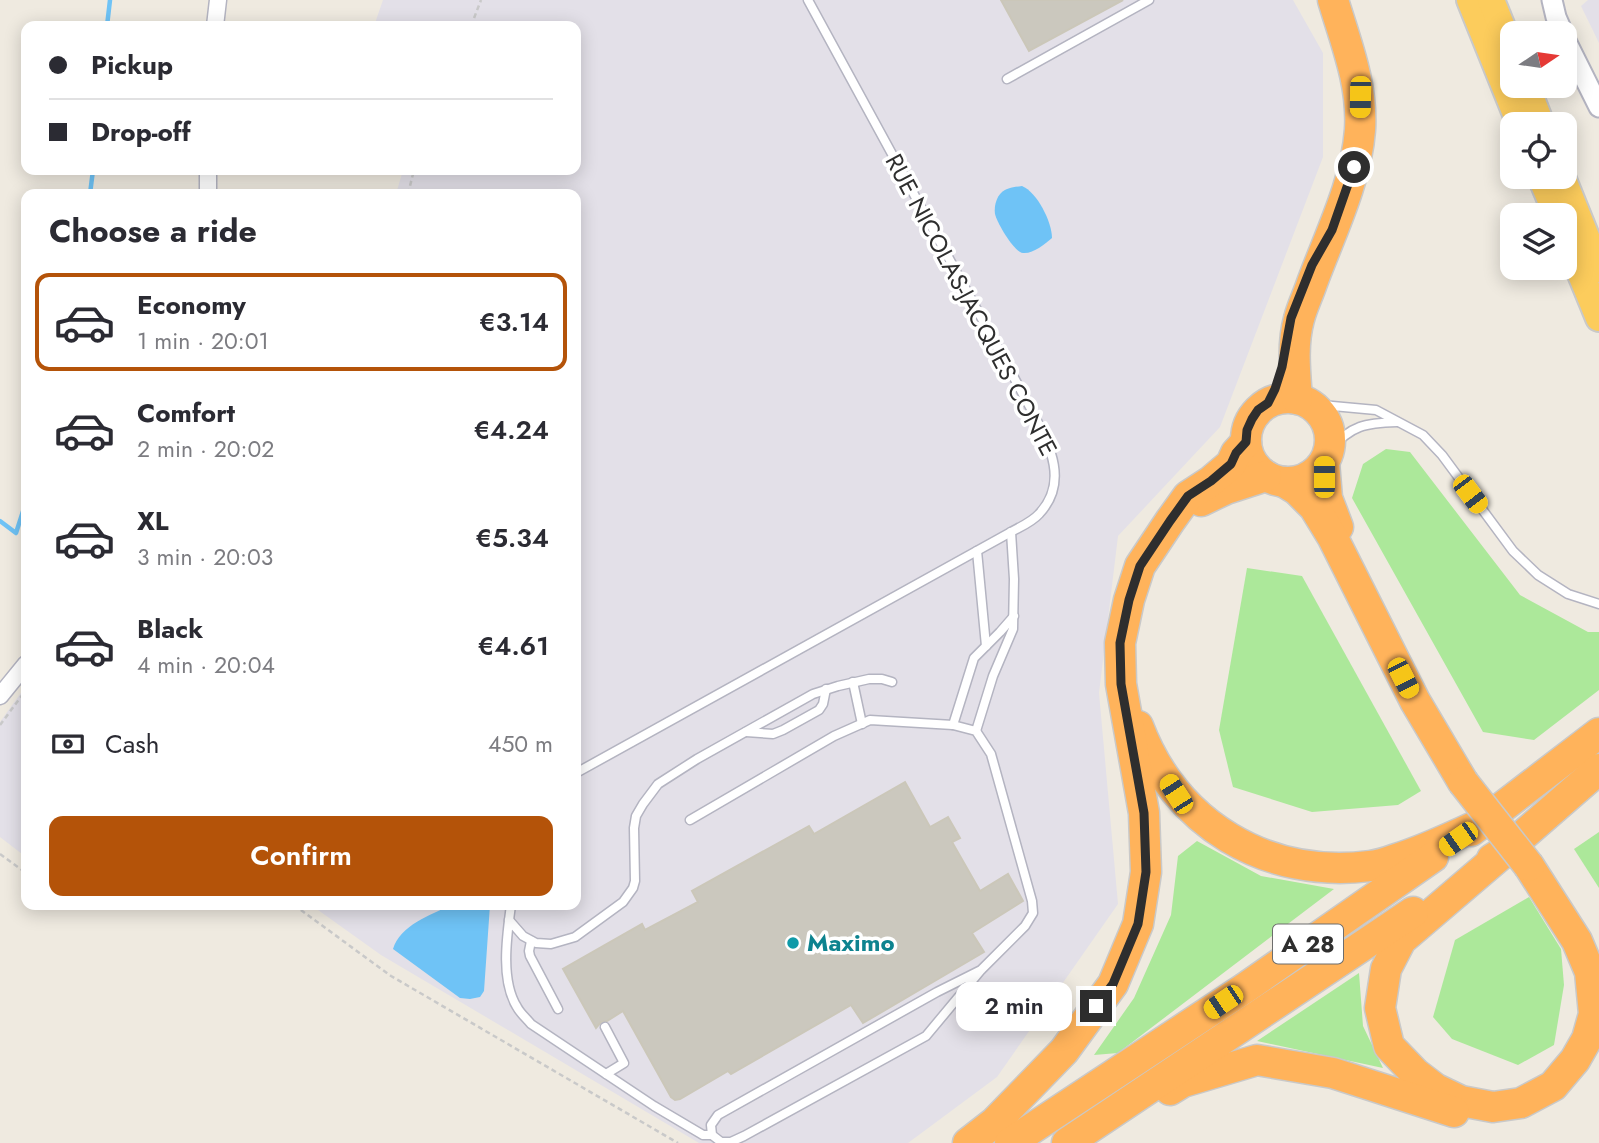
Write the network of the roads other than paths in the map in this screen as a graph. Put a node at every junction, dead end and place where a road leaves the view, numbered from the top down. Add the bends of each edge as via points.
1 (218, 0) edge
2 (808, 0) edge
3 (1149, 0) edge
4 (1333, 0) edge
5 (1470, 0) edge
6 (1491, 0) edge
7 (1552, 0) edge
8 (216, 21) edge
9 (1558, 21) edge
10 (1500, 22) edge
11 (1577, 65) edge
12 (1006, 79) dead end
13 (1599, 107) edge
14 (1515, 112) edge
15 (1567, 189) edge
16 (1332, 230) junction
17 (1577, 265) edge
18 (1599, 269) edge
19 (1599, 318) edge
20 (1304, 401) junction
21 (1268, 403) junction
22 (1400, 422) junction
23 (1246, 442) junction
24 (1327, 457) junction
25 (1275, 479) junction
26 (1011, 532) junction
27 (977, 551) junction
28 (1599, 604) edge
29 (1014, 616) junction
30 (986, 646) junction
31 (21, 670) edge
32 (853, 682) junction
33 (892, 682) dead end
34 (826, 689) junction
35 (0, 696) edge
36 (862, 724) junction
37 (953, 725) junction
38 (976, 731) junction
39 (744, 732) junction
40 (1599, 733) edge
41 (1599, 769) edge
42 (581, 771) edge
43 (1470, 778) junction
44 (690, 820) dead end
45 (1480, 824) junction
46 (1524, 859) junction
47 (510, 910) edge
48 (509, 920) junction
49 (531, 941) junction
50 (1599, 951) edge
51 (981, 970) junction
52 (558, 1009) dead end
53 (605, 1027) dead end
54 (1599, 1056) edge
55 (606, 1074) junction
56 (712, 1135) junction
57 (968, 1143) edge
58 (1010, 1143) edge
59 (1067, 1143) edge
60 (1073, 1143) edge

1 - 8 street
2 - 26 lane, RUE NICOLAS-JACQUES CONTE via 1049,445 1055,484 1048,503 1038,516
3 - 12 lane
4 - 16 highway via 1353,63 1360,131 1354,167
5 - 14 highway
6 - 10 highway
7 - 9 street
11 - 13 street
15 - 18 highway
16 - 20 highway via 1298,320 1294,362
16 - 21 highway via 1291,318 1282,367
17 - 19 highway
20 - 21 highway via 1287,398
20 - 22 lane via 1376,410
20 - 24 highway via 1328,424
21 - 23 highway via 1252,419
22 - 24 lane via 1358,427 1340,437
22 - 28 lane via 1423,435 1513,551 1538,575 1568,594
23 - 25 highway via 1252,462
23 - 57 highway via 1231,464 1188,496 1140,566 1129,600 1120,643 1121,684 1144,813 1146,872 1138,924 1113,984 1064,1051 995,1122
24 - 25 highway via 1307,478 1296,482
24 - 43 highway via 1327,498 1336,522
25 - 43 highway via 1297,490 1314,508 1415,701
25 - 45 highway via 1226,489 1201,501 1164,545 1149,576 1138,601 1129,666 1134,716 1146,748 1176,794 1216,831 1264,856 1317,868 1372,866 1424,850
26 - 27 lane, RUE NICOLAS-JACQUES CONTE
26 - 29 lane
27 - 30 lane
27 - 42 lane, RUE NICOLAS-JACQUES CONTE
29 - 30 lane
29 - 38 lane
30 - 37 lane via 974,658
31 - 35 street
32 - 33 lane
32 - 34 lane
32 - 36 lane
34 - 39 lane
34 - 39 lane via 819,710 783,730 774,734
36 - 37 lane via 870,720
36 - 44 lane
37 - 38 lane
38 - 51 lane via 990,754 1033,913
39 - 49 lane via 657,784 636,816 634,888 623,902 575,937 551,944
40 - 45 highway, A 28
41 - 46 highway, A 28
43 - 46 highway
45 - 58 highway, A 28 via 1245,988
46 - 46 highway via 1577,941 1590,972 1594,1014 1587,1039 1553,1086 1521,1103 1493,1107 1461,1101 1415,1073 1389,1046 1381,1008 1386,969 1401,940
46 - 50 highway via 1591,930
46 - 59 highway, A 28
47 - 48 lane
48 - 49 lane
48 - 55 lane via 506,967 517,1007 531,1024
49 - 52 lane via 530,956
51 - 56 lane via 718,1115 711,1125
51 - 56 lane via 926,1036 731,1142
53 - 55 lane via 624,1063
54 - 60 highway via 1583,1081 1530,1118 1474,1119 1333,1073 1257,1060 1183,1082
55 - 56 lane via 703,1135

